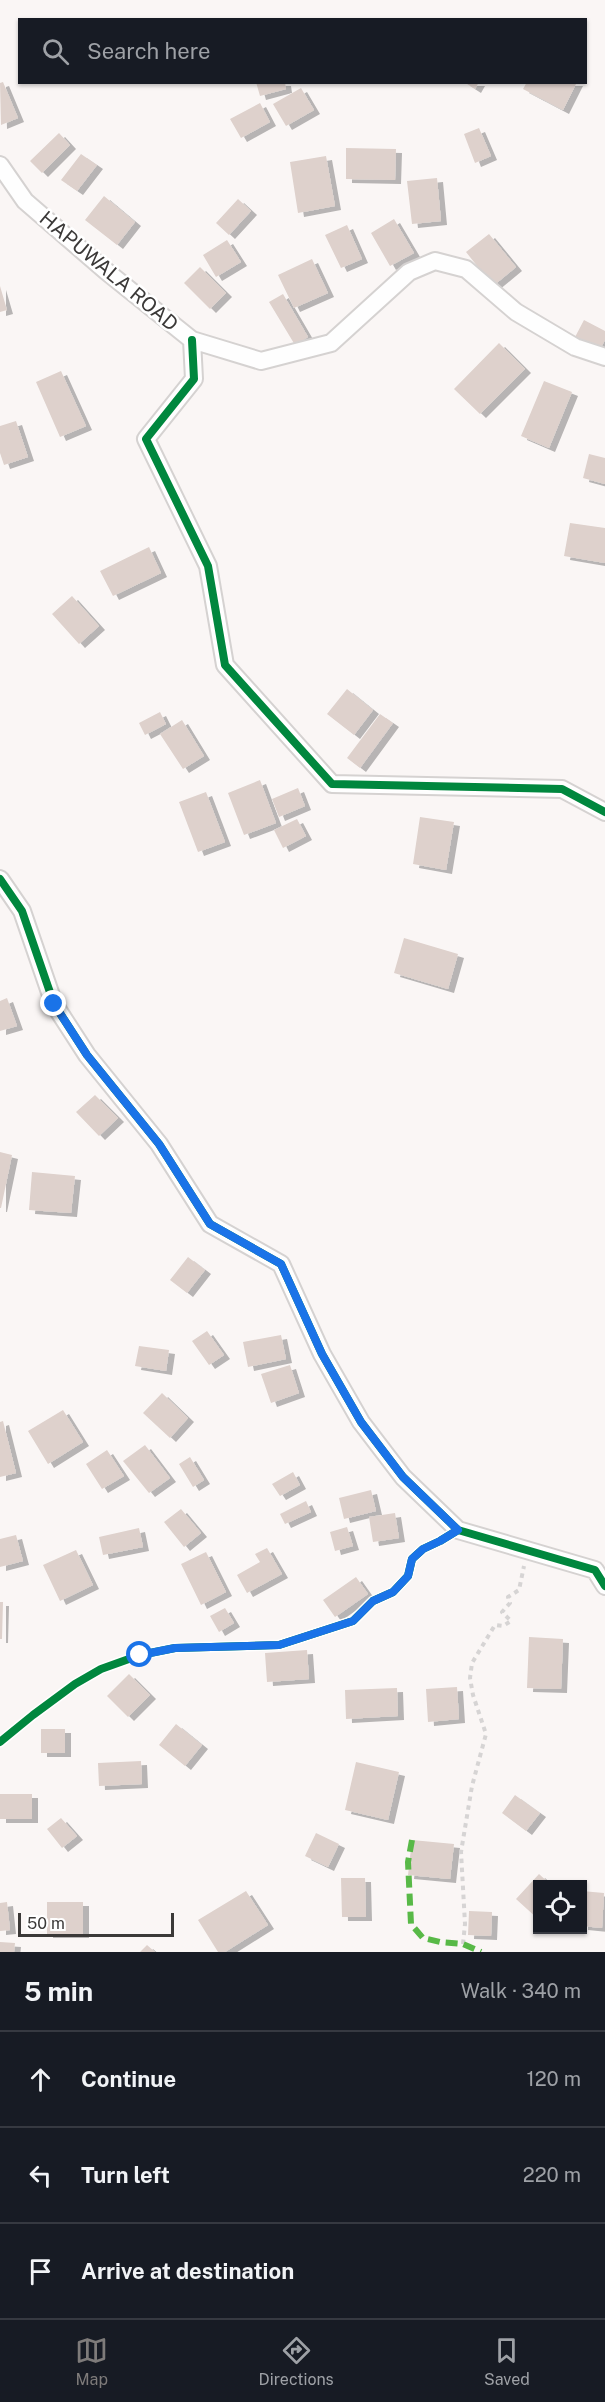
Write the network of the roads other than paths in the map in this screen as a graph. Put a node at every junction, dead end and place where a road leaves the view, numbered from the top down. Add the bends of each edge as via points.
1 (0, 165) edge
2 (192, 340) junction
3 (605, 357) edge
4 (605, 812) edge
5 (0, 879) edge
6 (605, 1586) edge

1 - 2 street, HAPUWALA ROAD via 25,201
2 - 3 street, HAPUWALA ROAD via 261,361 331,343 409,272 435,261 466,269 516,312 575,347
2 - 4 street via 194,379 146,439 208,566 225,665 332,784 562,789
5 - 6 street via 22,911 54,1004 87,1055 159,1144 210,1224 281,1264 322,1354 350,1403 403,1477 458,1530 595,1570

